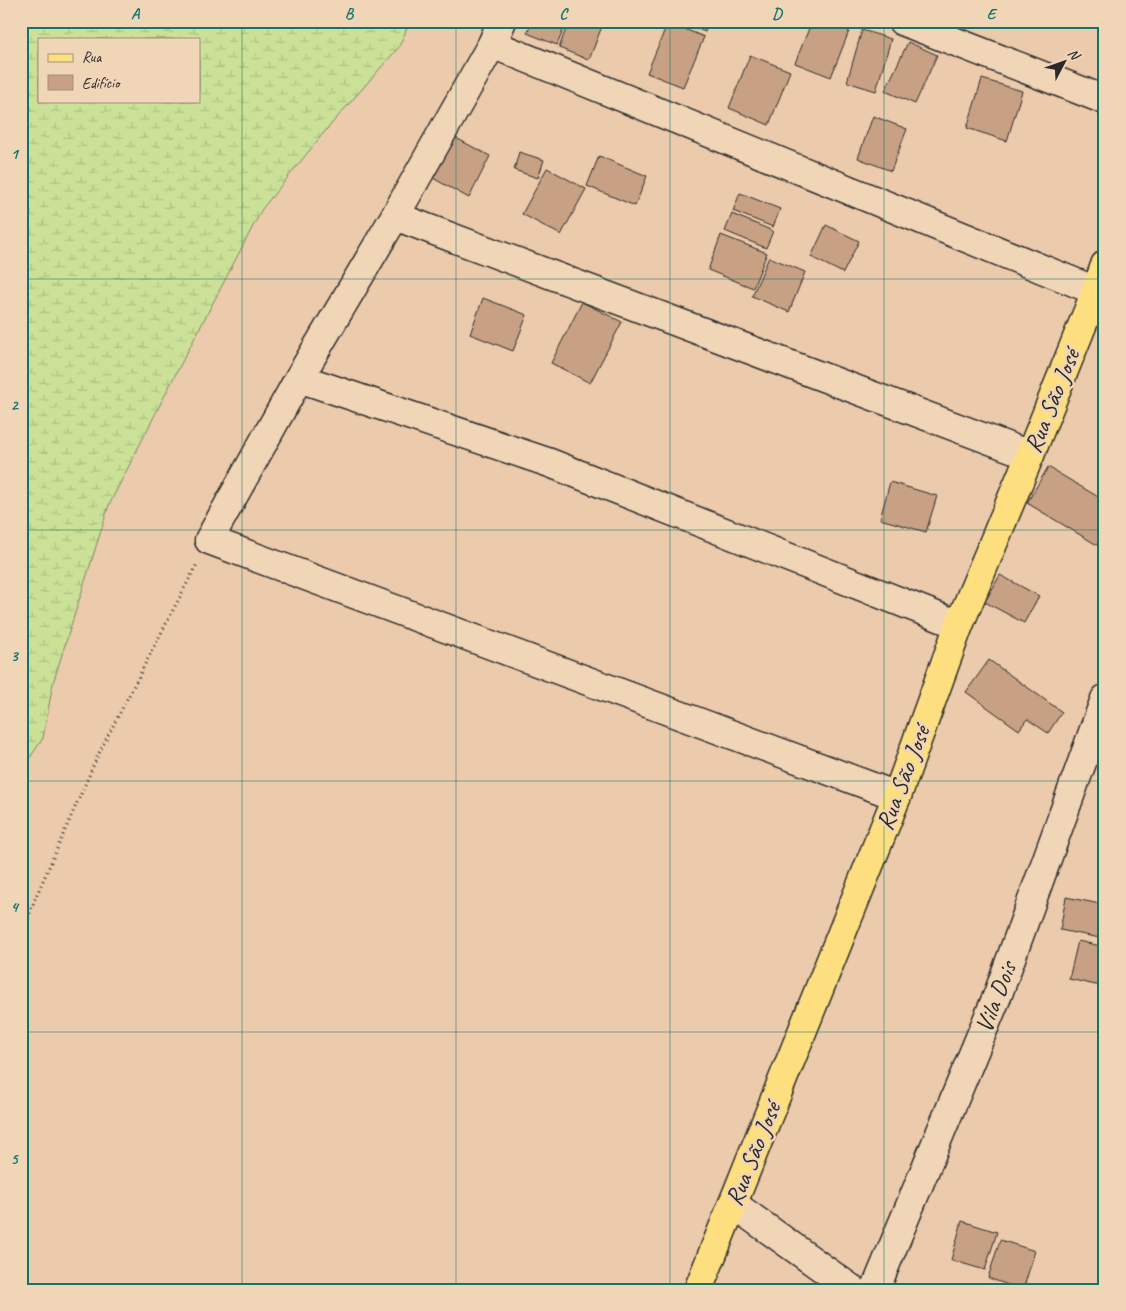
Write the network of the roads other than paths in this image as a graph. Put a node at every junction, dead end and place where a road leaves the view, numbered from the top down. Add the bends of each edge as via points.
1 (902, 21) edge
2 (497, 33) edge
3 (1105, 100) edge
4 (395, 216) junction
5 (1105, 265) edge
6 (1100, 294) edge
7 (299, 378) junction
8 (1030, 455) junction
9 (959, 625) junction
10 (1105, 699) edge
11 (897, 796) junction
12 (732, 1204) junction
13 (698, 1290) edge
14 (853, 1290) edge
15 (876, 1290) edge

1 - 3 street
2 - 4 street
2 - 6 street
4 - 7 street
4 - 8 street
5 - 6 main road, Rua São José
6 - 8 main road, Rua São José
7 - 9 street via 550,462
7 - 11 street via 209,540
8 - 9 main road, Rua São José
9 - 11 main road, Rua São José
10 - 15 street, Vila Dois via 998,994
11 - 12 main road, Rua São José
12 - 13 main road, Rua São José
12 - 14 street

